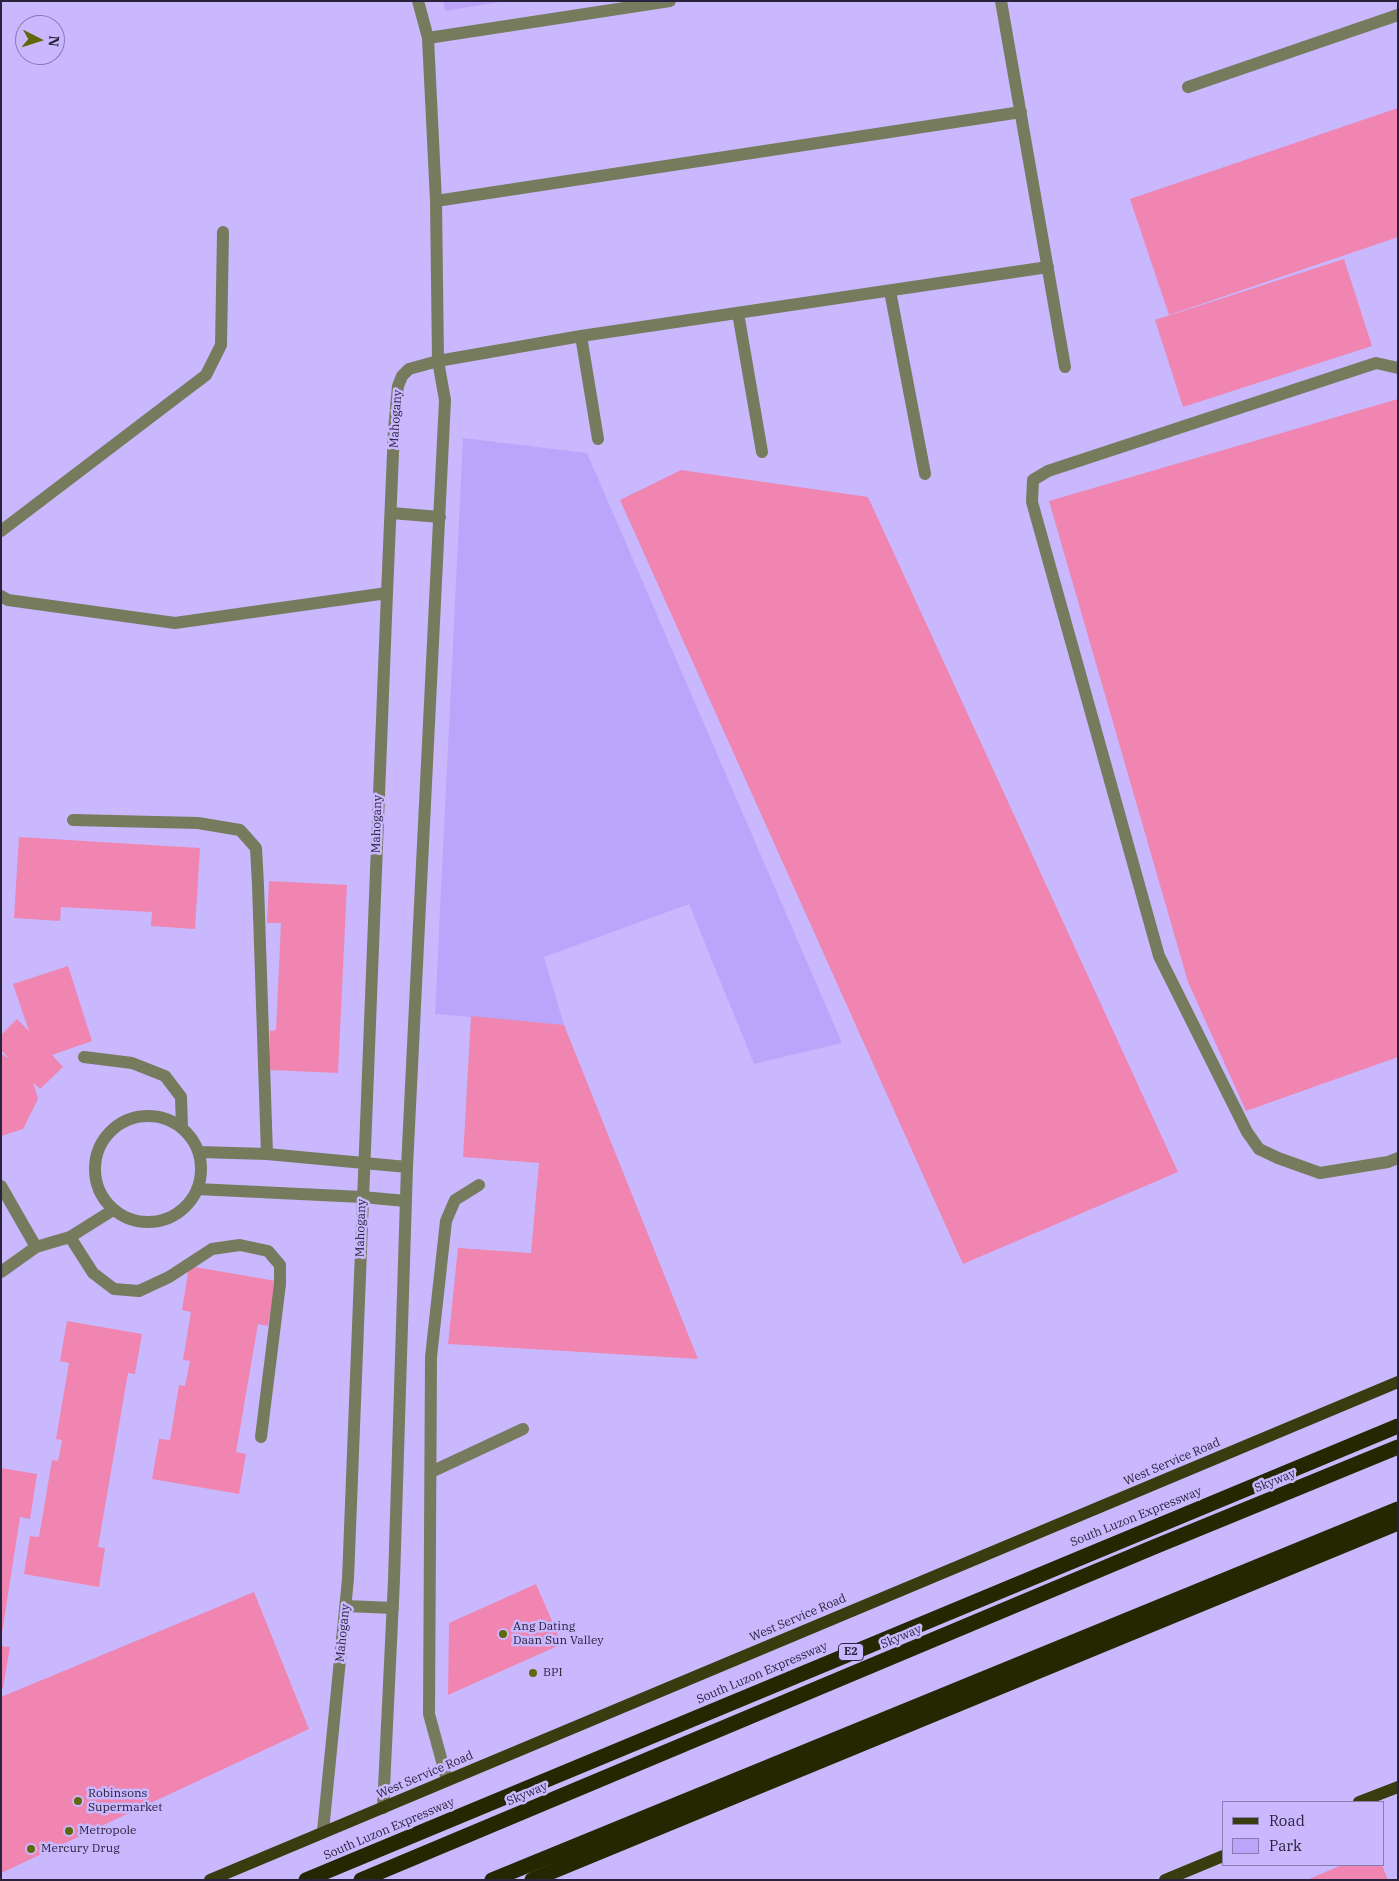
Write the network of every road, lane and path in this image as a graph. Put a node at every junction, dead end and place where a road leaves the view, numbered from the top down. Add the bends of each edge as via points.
1 (418, 1) edge
2 (670, 1) edge
3 (1001, 1) edge
4 (629, 4) edge
5 (1398, 15) edge
6 (428, 38) junction
7 (1188, 87) dead end
8 (1020, 112) junction
9 (436, 201) junction
10 (223, 232) dead end
11 (1048, 267) junction
12 (890, 291) junction
13 (738, 313) junction
14 (581, 336) junction
15 (438, 360) junction
16 (1065, 367) dead end
17 (1398, 368) edge
18 (598, 439) dead end
19 (762, 452) dead end
20 (925, 474) dead end
21 (391, 514) junction
22 (440, 517) junction
23 (1, 531) edge
24 (387, 593) junction
25 (1, 596) edge
26 (73, 820) dead end
27 (84, 1057) dead end
28 (182, 1128) junction
29 (199, 1152) junction
30 (267, 1154) junction
31 (1398, 1158) edge
32 (363, 1164) junction
33 (407, 1167) junction
34 (479, 1185) dead end
35 (1, 1186) edge
36 (198, 1189) junction
37 (362, 1197) junction
38 (406, 1201) junction
39 (113, 1210) junction
40 (70, 1238) junction
41 (36, 1247) junction
42 (1, 1272) edge
43 (1398, 1382) edge
44 (1398, 1426) edge
45 (523, 1429) dead end
46 (261, 1437) dead end
47 (1398, 1447) edge
48 (431, 1472) junction
49 (1398, 1510) edge
50 (1398, 1523) edge
51 (346, 1606) junction
52 (393, 1608) junction
53 (447, 1780) junction
54 (1398, 1787) edge
55 (1362, 1801) edge
56 (383, 1808) junction
57 (323, 1831) junction
58 (1222, 1856) edge
59 (210, 1880) edge
60 (306, 1880) edge
61 (361, 1880) edge
62 (492, 1880) edge
63 (532, 1880) edge
64 (1165, 1880) edge

1 - 6 street
2 - 4 street
3 - 8 street
4 - 6 street
5 - 7 street
6 - 9 street
8 - 9 street
8 - 11 street
9 - 15 street
10 - 23 street via 221,345 206,375
11 - 12 street, Mahogany
11 - 16 street
12 - 13 street, Mahogany
12 - 20 street
13 - 14 street, Mahogany
13 - 19 street
14 - 15 street, Mahogany
14 - 18 street
15 - 21 street, Mahogany via 409,370 398,386
15 - 22 street via 445,400
17 - 31 street via 1376,363 1048,471 1033,480 1032,502 1159,956 1247,1132 1259,1149 1320,1172
21 - 22 street
21 - 24 street, Mahogany
22 - 33 street
24 - 25 street via 175,623 8,600
24 - 32 street, Mahogany
26 - 30 street via 206,825 240,830 256,848
27 - 28 street via 132,1063 165,1076 181,1097
28 - 29 street
28 - 39 street via 151,1114 119,1123 107,1134 98,1148 95,1182
29 - 30 street
29 - 36 street via 201,1172
30 - 32 street
32 - 33 street
32 - 37 street, Mahogany
33 - 38 street
34 - 48 street via 455,1200 446,1221 432,1357
35 - 41 street
36 - 37 street
36 - 39 street via 176,1214 160,1221 144,1223
37 - 38 street
37 - 51 street, Mahogany
38 - 52 street
39 - 40 street
40 - 41 street
40 - 46 street via 93,1273 114,1289 140,1291 169,1277 212,1249 240,1245 268,1251 280,1265 280,1284
41 - 42 street
43 - 53 main road, West Service Road
44 - 60 highway, South Luzon Expressway / E2
45 - 48 street
47 - 61 highway, Skyway / E2
48 - 53 street via 429,1714
49 - 62 highway
50 - 63 highway
51 - 52 street
51 - 57 street, Mahogany
52 - 56 street
53 - 56 main road, West Service Road
54 - 55 main road
56 - 57 main road, West Service Road
57 - 59 main road, West Service Road
58 - 64 main road

